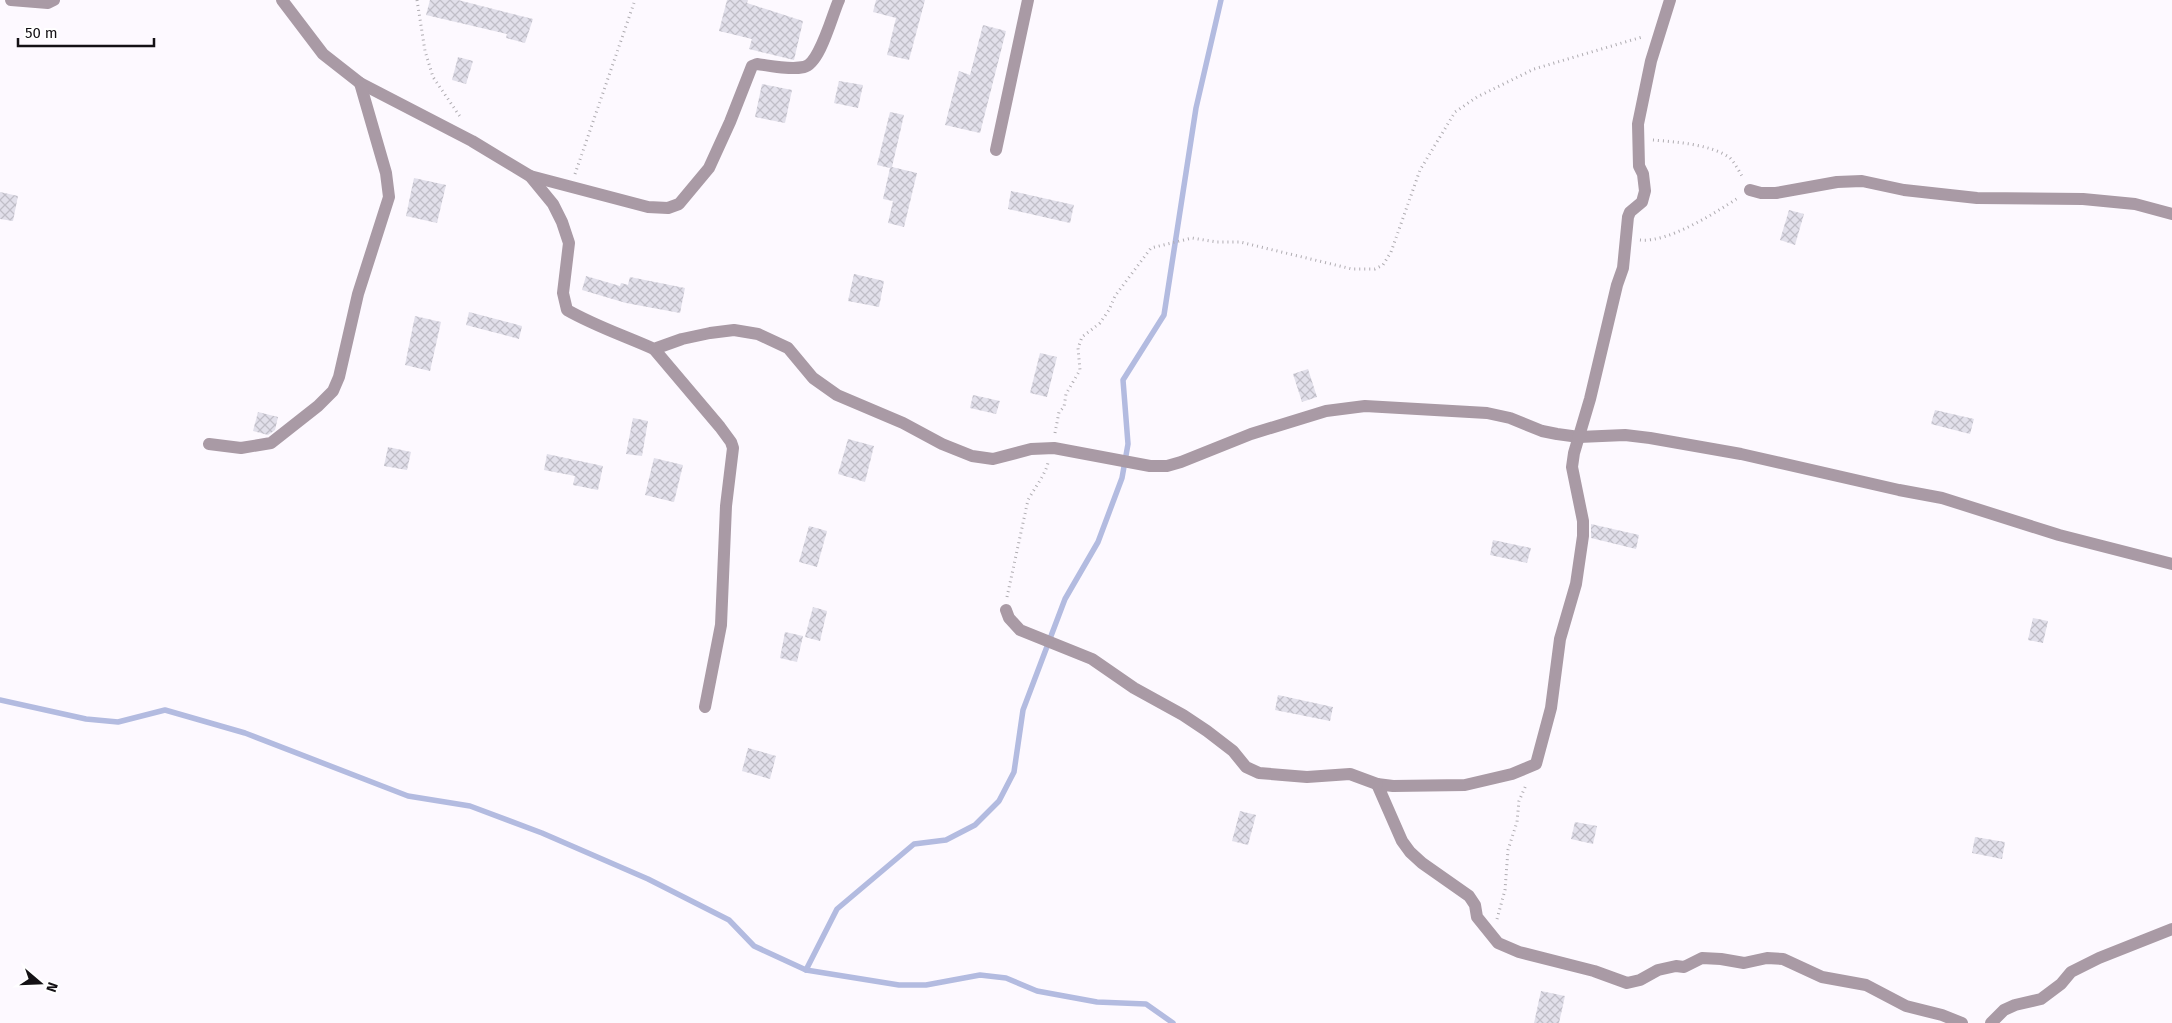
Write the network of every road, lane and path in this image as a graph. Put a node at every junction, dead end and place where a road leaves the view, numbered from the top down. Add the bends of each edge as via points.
1 (12, 0) edge
2 (54, 0) edge
3 (282, 0) edge
4 (417, 0) edge
5 (635, 0) edge
6 (839, 0) edge
7 (1028, 0) edge
8 (1670, 0) edge
9 (1659, 32) junction
10 (360, 83) junction
11 (1638, 124) junction
12 (472, 140) junction
13 (996, 150) dead end
14 (530, 176) junction
15 (570, 186) junction
16 (1750, 190) junction
17 (2172, 214) edge
18 (1627, 238) junction
19 (654, 349) junction
20 (1579, 437) junction
21 (209, 444) dead end
22 (1054, 448) junction
23 (2172, 564) edge
24 (1006, 610) joint
25 (705, 707) dead end
26 (1536, 764) junction
27 (1377, 784) junction
28 (2172, 930) edge
29 (1498, 943) junction
30 (1962, 1023) edge
31 (1991, 1023) edge

1 - 2 street via 48,3
3 - 10 street via 323,54
4 - 12 path via 432,77 457,109
5 - 15 path
6 - 15 street via 815,61 806,67 752,66 709,168 679,204 668,208 648,207
7 - 13 street
8 - 9 street
9 - 11 street
9 - 22 path via 1534,69 1477,97 1455,112 1420,170 1392,252 1376,269 1352,269 1240,242 1192,238 1151,248 1114,296 1100,323 1082,337 1078,348 1080,370 1066,394 1064,407 1058,412
10 - 12 street
10 - 21 street via 386,173 389,197 358,294 339,377 333,391 318,406 271,443 241,448
11 - 16 path via 1649,139 1680,142 1719,152 1731,159
11 - 18 street via 1639,166 1644,174 1645,191 1642,202 1628,217
12 - 14 street
14 - 15 street
14 - 19 street via 553,204 569,243 563,293 567,310 593,325
16 - 17 street via 1776,193 1862,181 1904,190 1977,198 2083,199 2135,204
16 - 18 path via 1695,223 1661,237 1649,241
18 - 20 street via 1624,268
19 - 22 street via 710,333 734,330 758,334 788,348 813,378 837,395 972,456 993,459
19 - 25 street via 720,427 733,448 726,506 721,625
20 - 22 street via 1542,431 1510,418 1486,413 1365,406 1326,411 1287,422 1167,466 1150,466
20 - 23 street via 1625,435 1741,454 1942,498 2086,543
20 - 26 street via 1572,467 1583,536 1576,584 1560,639 1551,708
22 - 24 path via 1044,476 1028,500
24 - 27 street via 1020,630 1092,659 1207,731 1233,751 1246,767 1259,773 1307,778 1350,774
26 - 27 street via 1512,774 1465,785
26 - 29 path via 1519,801 1517,822 1508,850 1505,890 1496,923
27 - 29 street via 1402,841 1422,863 1469,896 1475,905 1477,918
28 - 31 street via 2071,972 2041,999 2014,1005
29 - 30 street via 1626,983 1669,967 1684,967 1702,958 1744,963 1767,958 1783,959 1822,977 1866,985 1906,1006

